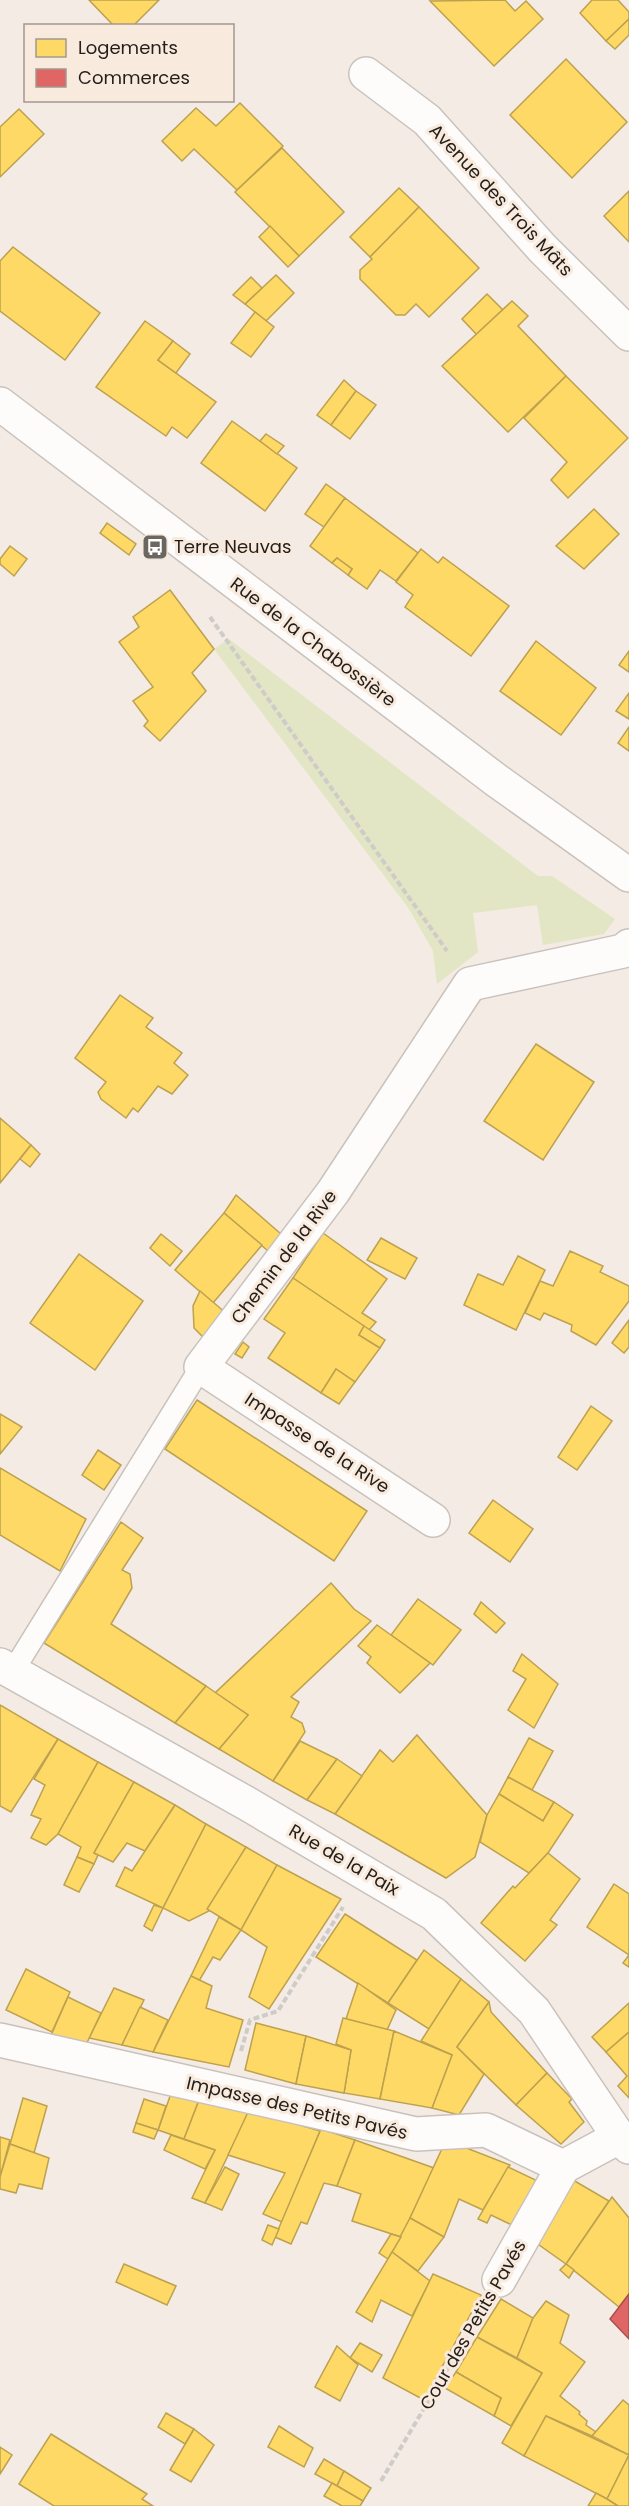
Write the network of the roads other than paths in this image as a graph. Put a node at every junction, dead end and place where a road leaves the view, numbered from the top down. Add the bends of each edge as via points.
1 (366, 74) dead end
2 (629, 334) edge
3 (0, 404) edge
4 (629, 875) edge
5 (629, 946) edge
6 (201, 1367) junction
7 (433, 1520) dead end
8 (7, 1668) edge
9 (0, 2040) edge
10 (624, 2142) edge
11 (563, 2167) junction
12 (499, 2280) road end

1 - 2 street, Avenue des Trois Mâts via 427,120 543,249
3 - 4 street, Rue de la Chabossière via 496,780
5 - 6 street, Chemin de la Rive via 622,951 470,984 333,1192
6 - 7 street, Impasse de la Rive
6 - 8 lane, Chemin de la Rive
8 - 10 street, Rue de la Paix via 434,1914 534,2011
9 - 11 street, Impasse des Petits Pavés via 416,2134 486,2130
10 - 11 street
11 - 12 street, Cour des Petits Pavés

